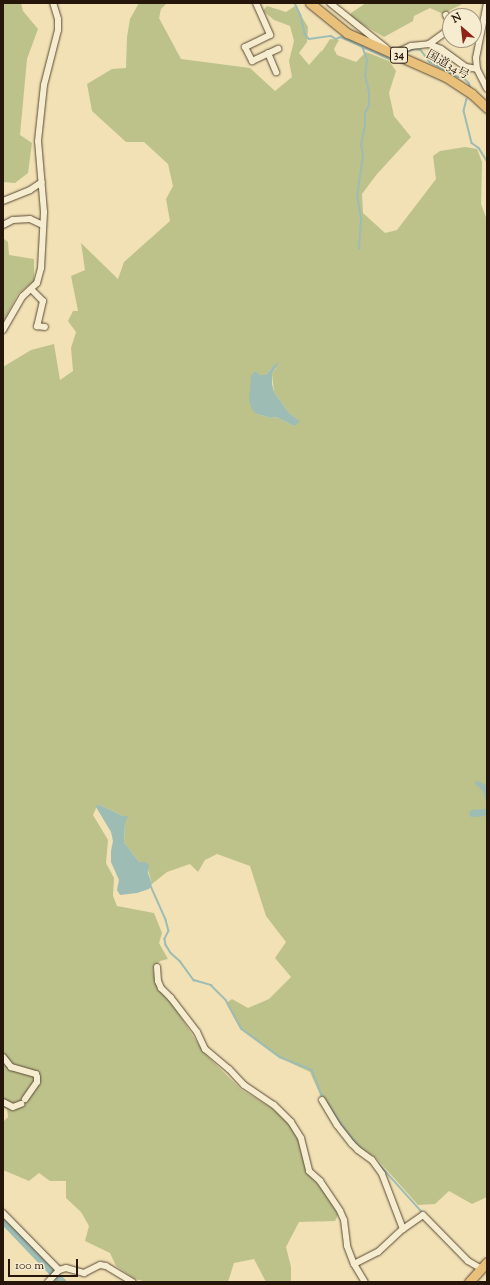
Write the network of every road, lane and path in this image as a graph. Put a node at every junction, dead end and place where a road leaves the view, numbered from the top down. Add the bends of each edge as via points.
1 (53, 3) edge
2 (256, 3) edge
3 (310, 3) edge
4 (330, 3) edge
5 (487, 3) edge
6 (442, 35) edge
7 (429, 44) junction
8 (278, 49) dead end
9 (391, 51) junction
10 (268, 53) junction
11 (477, 69) junction
12 (276, 72) dead end
13 (487, 90) edge
14 (487, 108) edge
15 (42, 182) junction
16 (3, 201) edge
17 (3, 225) edge
18 (43, 225) junction
19 (31, 289) junction
20 (45, 327) dead end
21 (3, 330) edge
22 (157, 967) dead end
23 (3, 1057) edge
24 (322, 1100) dead end
25 (3, 1102) edge
26 (3, 1213) edge
27 (403, 1229) junction
28 (354, 1264) junction
29 (484, 1265) edge
30 (58, 1271) junction
31 (50, 1280) edge
32 (133, 1282) edge
33 (364, 1282) edge
34 (469, 1282) edge

1 - 15 street via 58,19 58,30 44,85 38,141
2 - 10 street via 270,35 245,47 252,61
3 - 9 highway, 国道34号 / 34 via 348,33
4 - 9 street
5 - 11 street via 477,47
6 - 7 street
7 - 9 street
7 - 11 street via 441,49 466,67
8 - 10 street
9 - 14 highway, 国道34号 / 34 via 446,77 472,94
10 - 12 street
11 - 13 street
15 - 16 street
15 - 18 street
17 - 18 street via 13,220 30,219
18 - 19 street via 40,272 37,283
19 - 20 street via 42,301 37,326
19 - 21 street via 23,296
22 - 28 street via 161,988 196,1032 205,1049 244,1085 274,1105 291,1122 301,1138 309,1171 320,1181 344,1220 345,1238
23 - 25 street via 11,1068 36,1074 37,1077 37,1082 23,1102 13,1107
24 - 27 street via 352,1144 372,1160 382,1174
26 - 30 street
27 - 28 street via 378,1252
27 - 29 street via 423,1214 468,1261
28 - 33 street
29 - 34 highway
30 - 31 street
30 - 32 street via 66,1268 84,1273 100,1265

